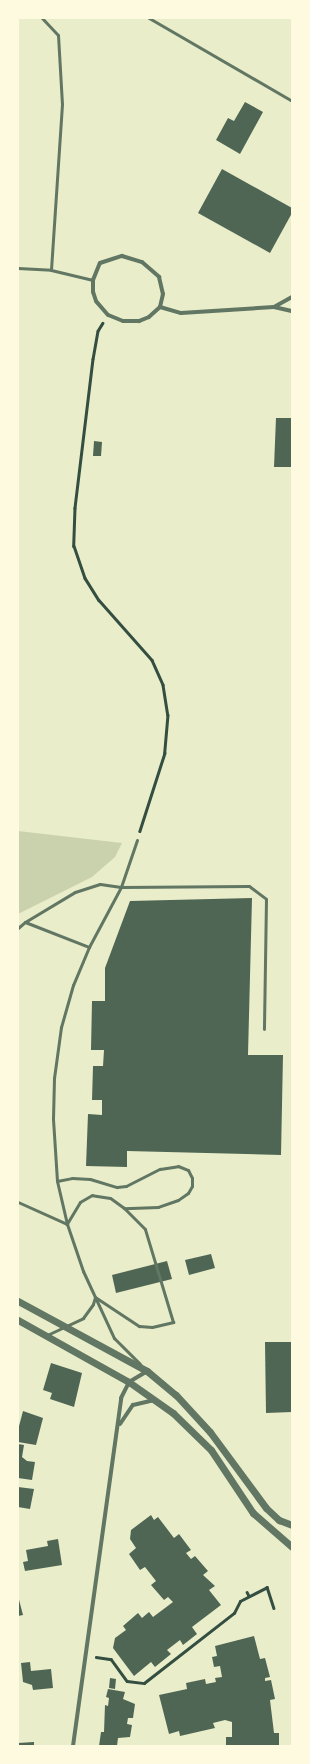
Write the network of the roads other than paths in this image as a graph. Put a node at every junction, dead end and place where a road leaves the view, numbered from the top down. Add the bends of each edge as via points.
1 (42, 18) edge
2 (149, 18) edge
3 (292, 101) edge
4 (18, 268) edge
5 (51, 270) junction
6 (93, 280) junction
7 (292, 297) edge
8 (160, 307) junction
9 (274, 308) junction
10 (292, 311) edge
11 (137, 840) road end
12 (121, 887) junction
13 (25, 922) junction
14 (18, 928) edge
15 (89, 947) junction
16 (264, 1029) dead end
17 (57, 1182) junction
18 (18, 1202) edge
19 (124, 1208) junction
20 (67, 1224) junction
21 (95, 1297) junction
22 (18, 1301) edge
23 (18, 1320) edge
24 (66, 1327) junction
25 (45, 1335) junction
26 (147, 1371) junction
27 (129, 1382) junction
28 (155, 1400) junction
29 (119, 1424) junction
30 (292, 1525) edge
31 (292, 1547) edge
32 (73, 1746) edge

1 - 5 lane via 58,35 62,104
2 - 3 lane
4 - 5 lane
5 - 6 lane
6 - 8 street via 96,301 108,314 123,321 149,318
6 - 8 street via 100,263 112,258 122,256 142,262 160,277 163,294
7 - 9 street
8 - 9 street via 180,313
9 - 10 street
11 - 12 lane
12 - 13 lane via 100,884 75,892
12 - 15 lane
12 - 16 lane via 249,886 266,900
13 - 14 lane
13 - 15 lane
15 - 17 lane via 73,985 61,1027 54,1078 53,1119
17 - 19 lane via 72,1178 90,1179 126,1186 160,1169 178,1166 188,1170 192,1186 188,1193 178,1200 158,1207
17 - 20 lane
18 - 20 lane
19 - 20 lane via 110,1198 92,1195 80,1202
19 - 21 lane via 145,1229 173,1322 152,1328 139,1326
20 - 21 lane
21 - 24 lane via 83,1318
21 - 26 lane via 114,1338
22 - 24 street
23 - 25 street
24 - 25 lane
24 - 26 street
25 - 27 street
26 - 27 street
26 - 30 street via 176,1395 210,1432 266,1508 279,1520
27 - 28 street
27 - 29 street via 121,1398
28 - 29 street via 133,1405
28 - 31 street via 195,1433 211,1450 253,1513
29 - 32 street

